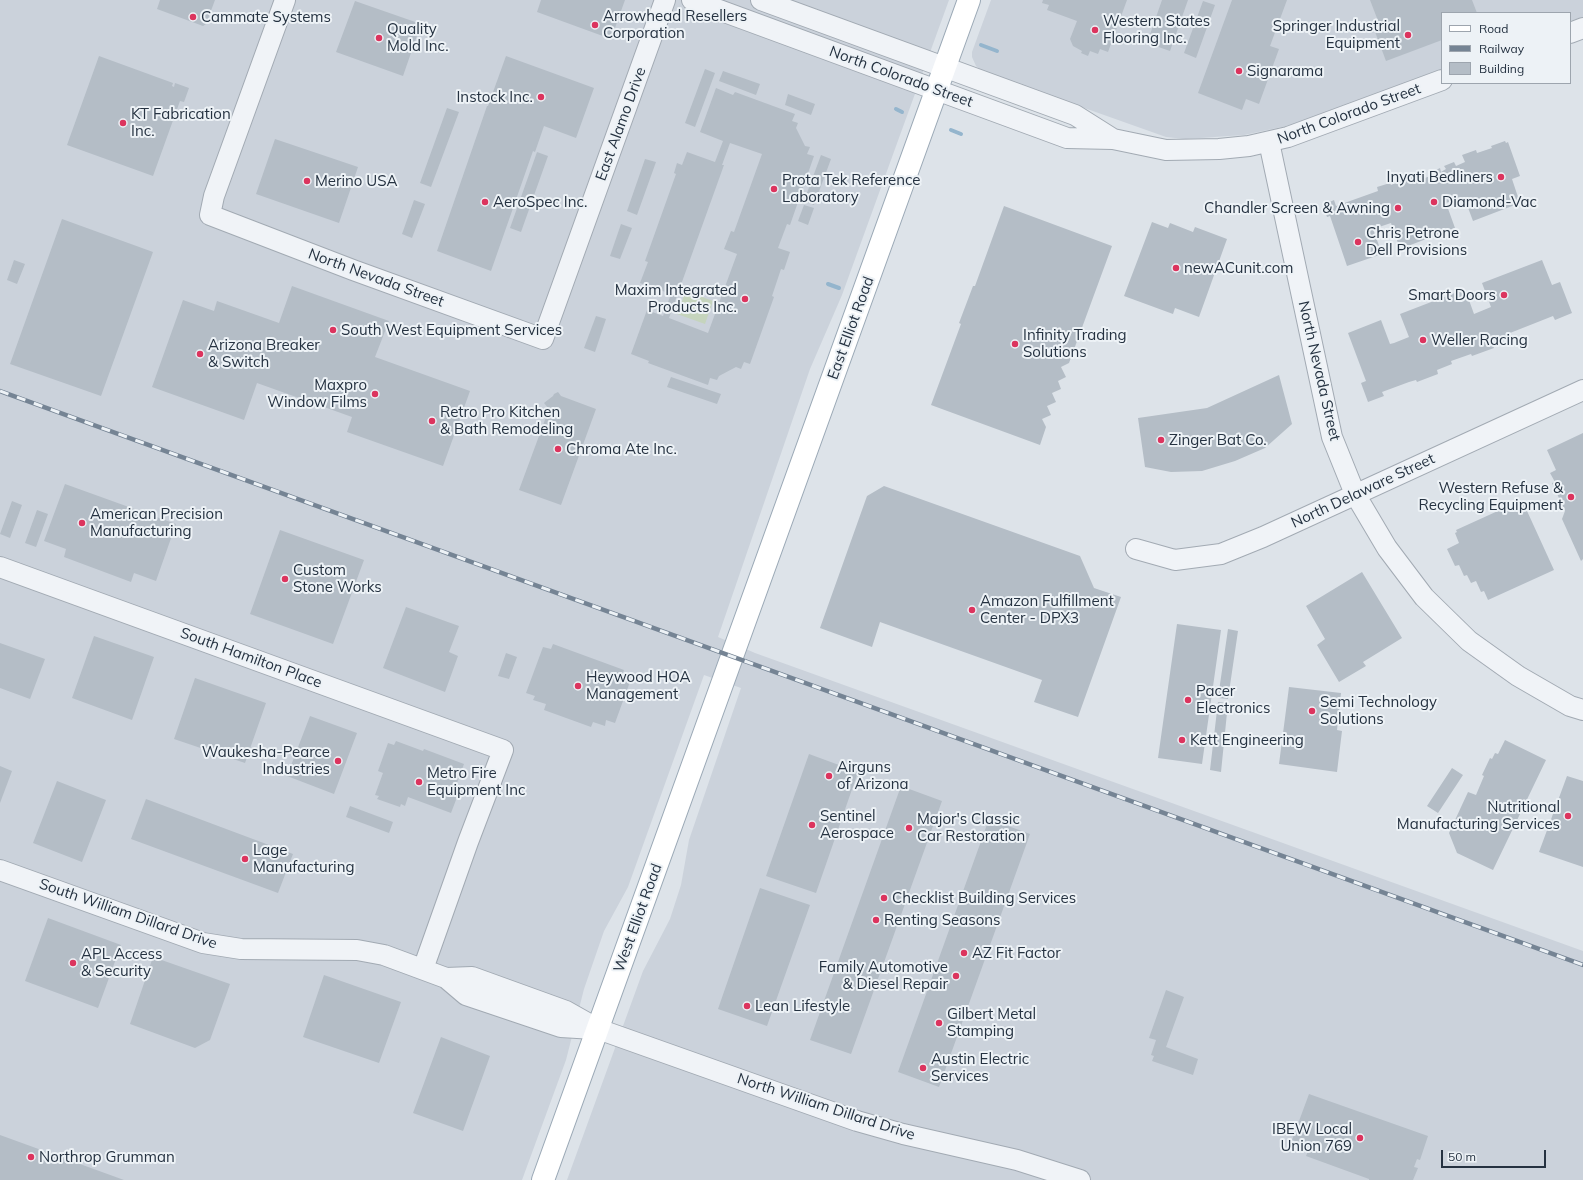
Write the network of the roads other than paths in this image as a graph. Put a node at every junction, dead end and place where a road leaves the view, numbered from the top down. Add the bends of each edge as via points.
1 (285, 0) edge
2 (665, 0) edge
3 (692, 0) edge
4 (761, 0) edge
5 (969, 0) edge
6 (1583, 28) edge
7 (1571, 33) edge
8 (945, 67) junction
9 (1441, 80) edge
10 (937, 91) junction
11 (1113, 139) junction
12 (1269, 142) junction
13 (543, 339) joint
14 (1583, 390) edge
15 (1355, 494) junction
16 (1136, 549) dead end
17 (0, 567) edge
18 (733, 656) joint
19 (1583, 710) edge
20 (0, 870) edge
21 (423, 969) junction
22 (598, 1029) junction
23 (543, 1180) edge
24 (1080, 1180) edge

1 - 13 street, North Nevada Street via 214,196 210,215
2 - 13 street, East Alamo Drive
3 - 10 street, North Colorado Street
4 - 8 street, North Colorado Street
5 - 8 main road, East Elliot Road
6 - 7 street
8 - 10 main road, East Elliot Road
8 - 11 street, North Colorado Street via 1075,114
9 - 12 street, North Colorado Street via 1288,138
10 - 11 street, North Colorado Street via 1067,138
10 - 18 main road, East Elliot Road
11 - 12 street, North Colorado Street via 1166,150 1219,149
12 - 15 street, North Nevada Street via 1332,437
14 - 15 street, North Delaware Street
15 - 16 street, North Delaware Street via 1221,554 1175,560
15 - 19 street, North Nevada Street via 1387,548 1424,597 1469,640 1518,676 1570,706
17 - 21 street, South Hamilton Place via 503,750
18 - 22 main road, West Elliot Road
20 - 21 street, South William Dillard Drive via 203,943 241,949 357,950 384,955
21 - 22 street, South William Dillard Drive via 446,978 466,995 561,1027
22 - 23 main road, West Elliot Road
22 - 24 street, North William Dillard Drive via 857,1121 1017,1160

